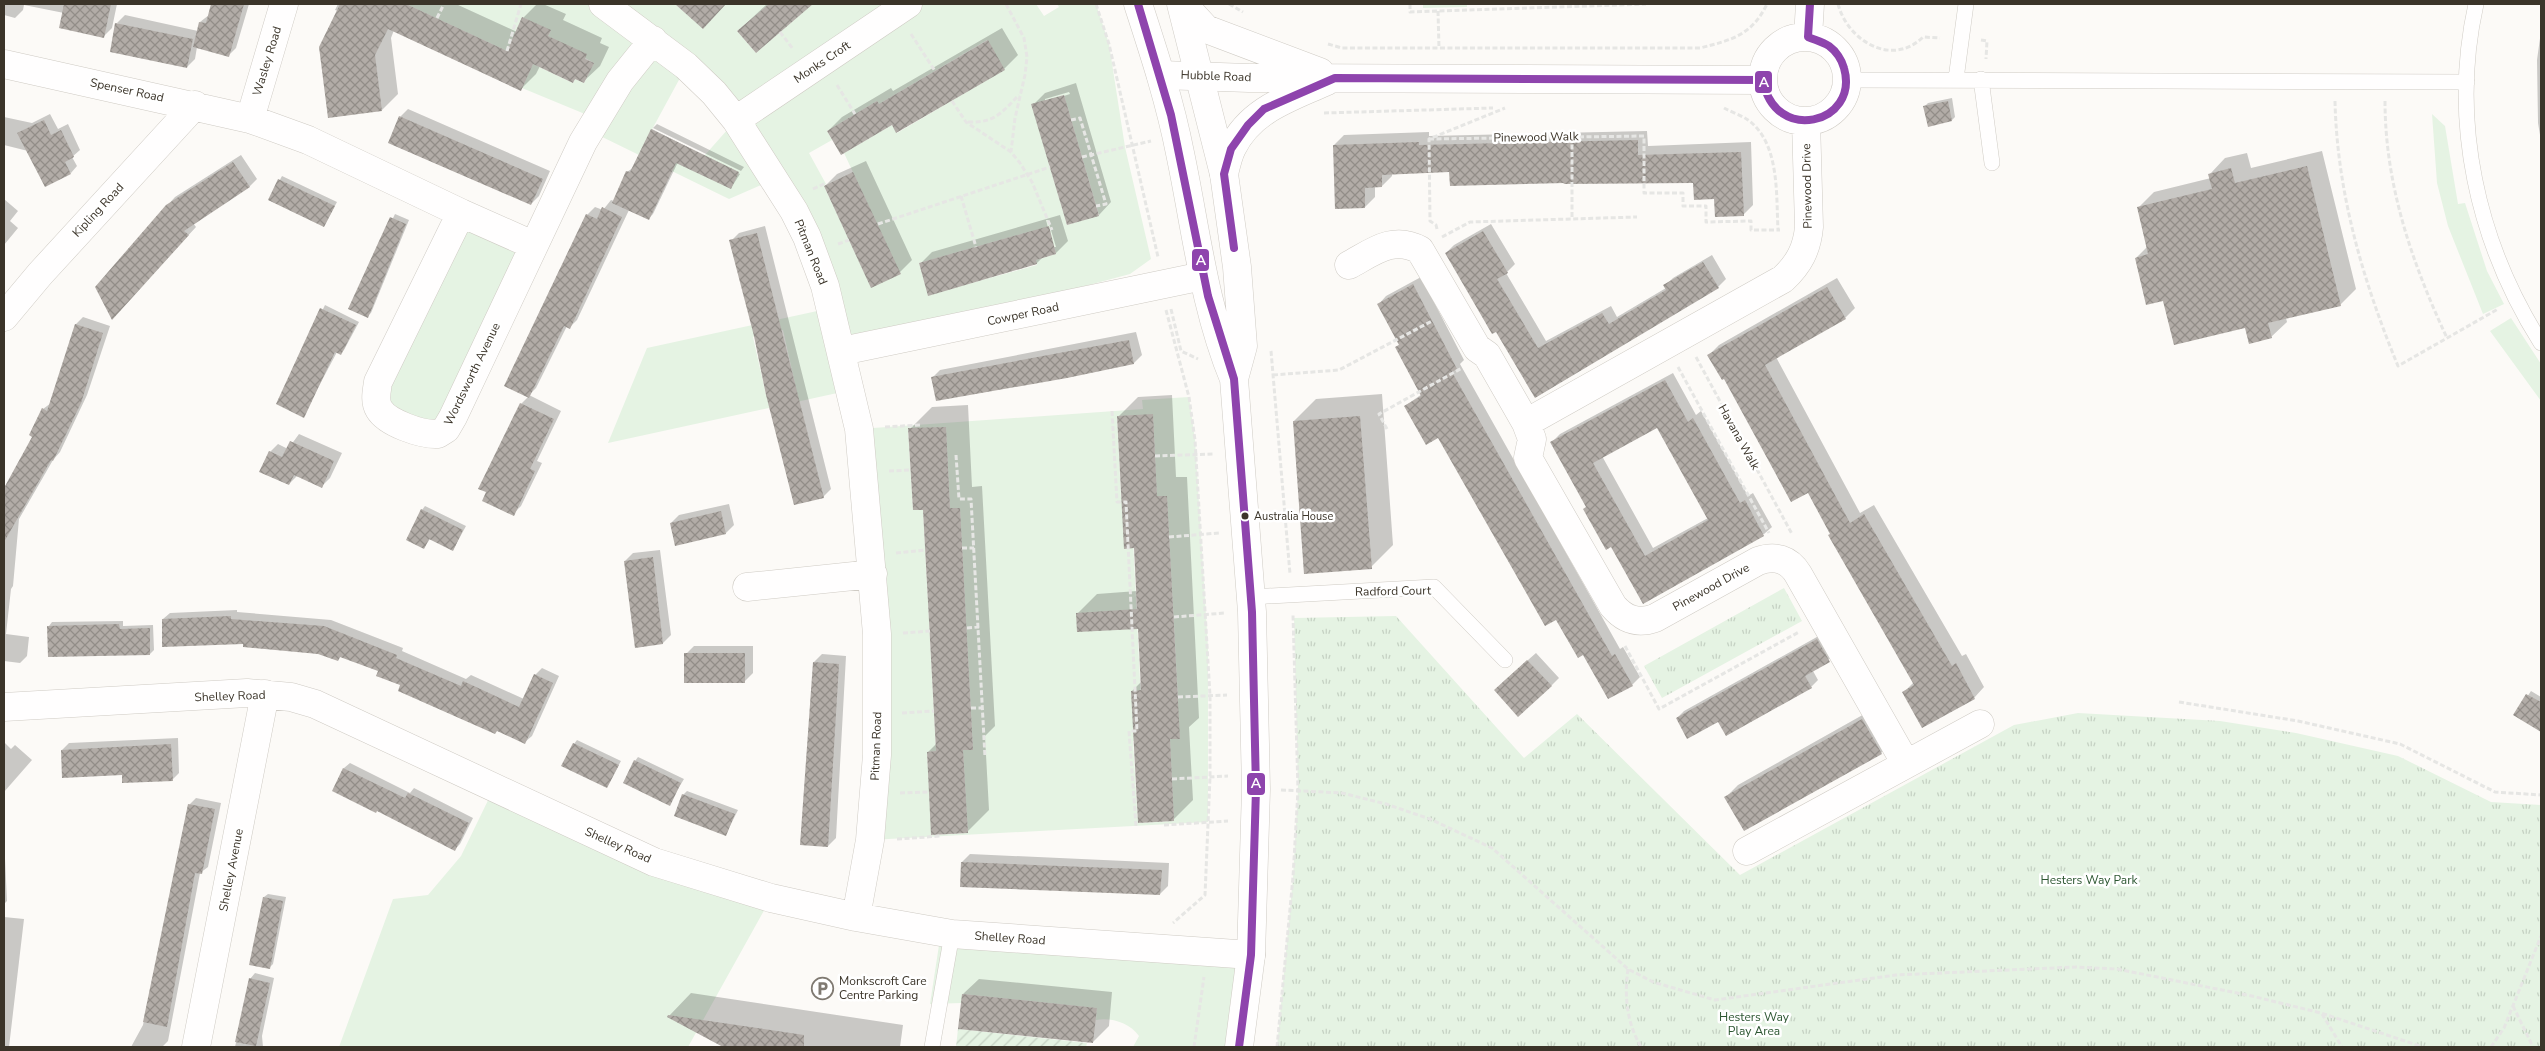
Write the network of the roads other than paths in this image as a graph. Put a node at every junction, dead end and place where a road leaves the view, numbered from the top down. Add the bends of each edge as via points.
1 (284, 4) edge
2 (603, 4) edge
3 (1138, 4) edge
4 (1182, 4) edge
5 (1810, 4) edge
6 (1966, 4) edge
7 (2476, 4) edge
8 (903, 8) edge
9 (1199, 37) junction
10 (1808, 37) junction
11 (653, 40) junction
12 (4, 64) edge
13 (1161, 74) junction
14 (1200, 76) junction
15 (1335, 78) junction
16 (1956, 79) junction
17 (1981, 79) junction
18 (1763, 80) junction
19 (1847, 80) junction
20 (2466, 82) junction
21 (195, 105) junction
22 (250, 119) junction
23 (736, 120) junction
24 (1806, 121) junction
25 (1992, 163) dead end
26 (1224, 174) junction
27 (461, 213) junction
28 (533, 244) junction
29 (1349, 265) dead end
30 (1203, 276) junction
31 (4, 317) edge
32 (2541, 343) edge
33 (842, 351) junction
34 (1234, 378) junction
35 (1526, 422) junction
36 (873, 574) junction
37 (747, 587) dead end
38 (1252, 604) junction
39 (1505, 660) dead end
40 (266, 694) junction
41 (4, 707) edge
42 (1980, 724) dead end
43 (1906, 764) junction
44 (1747, 851) dead end
45 (856, 917) junction
46 (952, 934) junction
47 (1251, 955) junction
48 (196, 1047) edge
49 (932, 1047) edge
50 (1239, 1047) edge

1 - 22 street, Wasley Road
2 - 11 street, Pitman Road
3 - 13 street
4 - 9 street
5 - 10 street
6 - 16 lane
7 - 20 lane
8 - 23 street, Monks Croft
9 - 13 street, Hubble Road
9 - 14 street
9 - 15 street, Hubble Road via 1254,46
10 - 18 street via 1794,38 1781,44 1765,66
10 - 19 street via 1831,46 1846,67
11 - 23 street, Pitman Road via 714,93
11 - 28 street, Wordsworth Avenue via 620,81 587,136
12 - 21 street, Spenser Road
13 - 14 street, Hubble Road
13 - 30 street via 1180,153
14 - 15 street, Hubble Road
14 - 26 street
15 - 18 street, Hubble Road
15 - 26 street, Hubble Road via 1264,109 1231,148
16 - 17 lane
16 - 19 lane
17 - 20 lane
17 - 25 lane
18 - 24 street via 1765,93 1776,109 1793,120
19 - 24 street via 1839,104 1830,113
20 - 32 lane via 2469,147 2481,210 2496,255
21 - 22 street, Spenser Road
21 - 31 street, Kipling Road
22 - 27 street via 308,140
23 - 33 street, Pitman Road via 775,179 806,236 825,286
24 - 35 street, Pinewood Drive via 1809,227 1807,242 1794,269 1782,279
26 - 34 street via 1237,267 1243,346
27 - 28 street
27 - 28 street, Wordsworth Avenue via 378,382 378,408 385,416 419,433 438,434 453,417
29 - 35 street via 1390,244 1410,245 1420,250 1477,348 1487,355
30 - 33 street, Cowper Road
30 - 34 street via 1222,350
33 - 36 street, Pitman Road via 859,429
34 - 38 street
35 - 43 street, Pinewood Drive via 1532,439 1528,458 1613,606 1624,617 1638,621 1655,618 1758,561 1774,558 1789,562
36 - 37 street
36 - 45 street, Pitman Road via 877,634 877,747 870,840
38 - 39 lane, Radford Court via 1292,594 1434,588
38 - 47 street via 1256,782
40 - 41 street, Shelley Road
40 - 45 street, Shelley Road via 315,704 654,862 771,898
40 - 48 street, Shelley Avenue
42 - 43 street
43 - 44 street
45 - 46 street, Shelley Road
46 - 47 street, Shelley Road
46 - 49 lane
47 - 50 street

